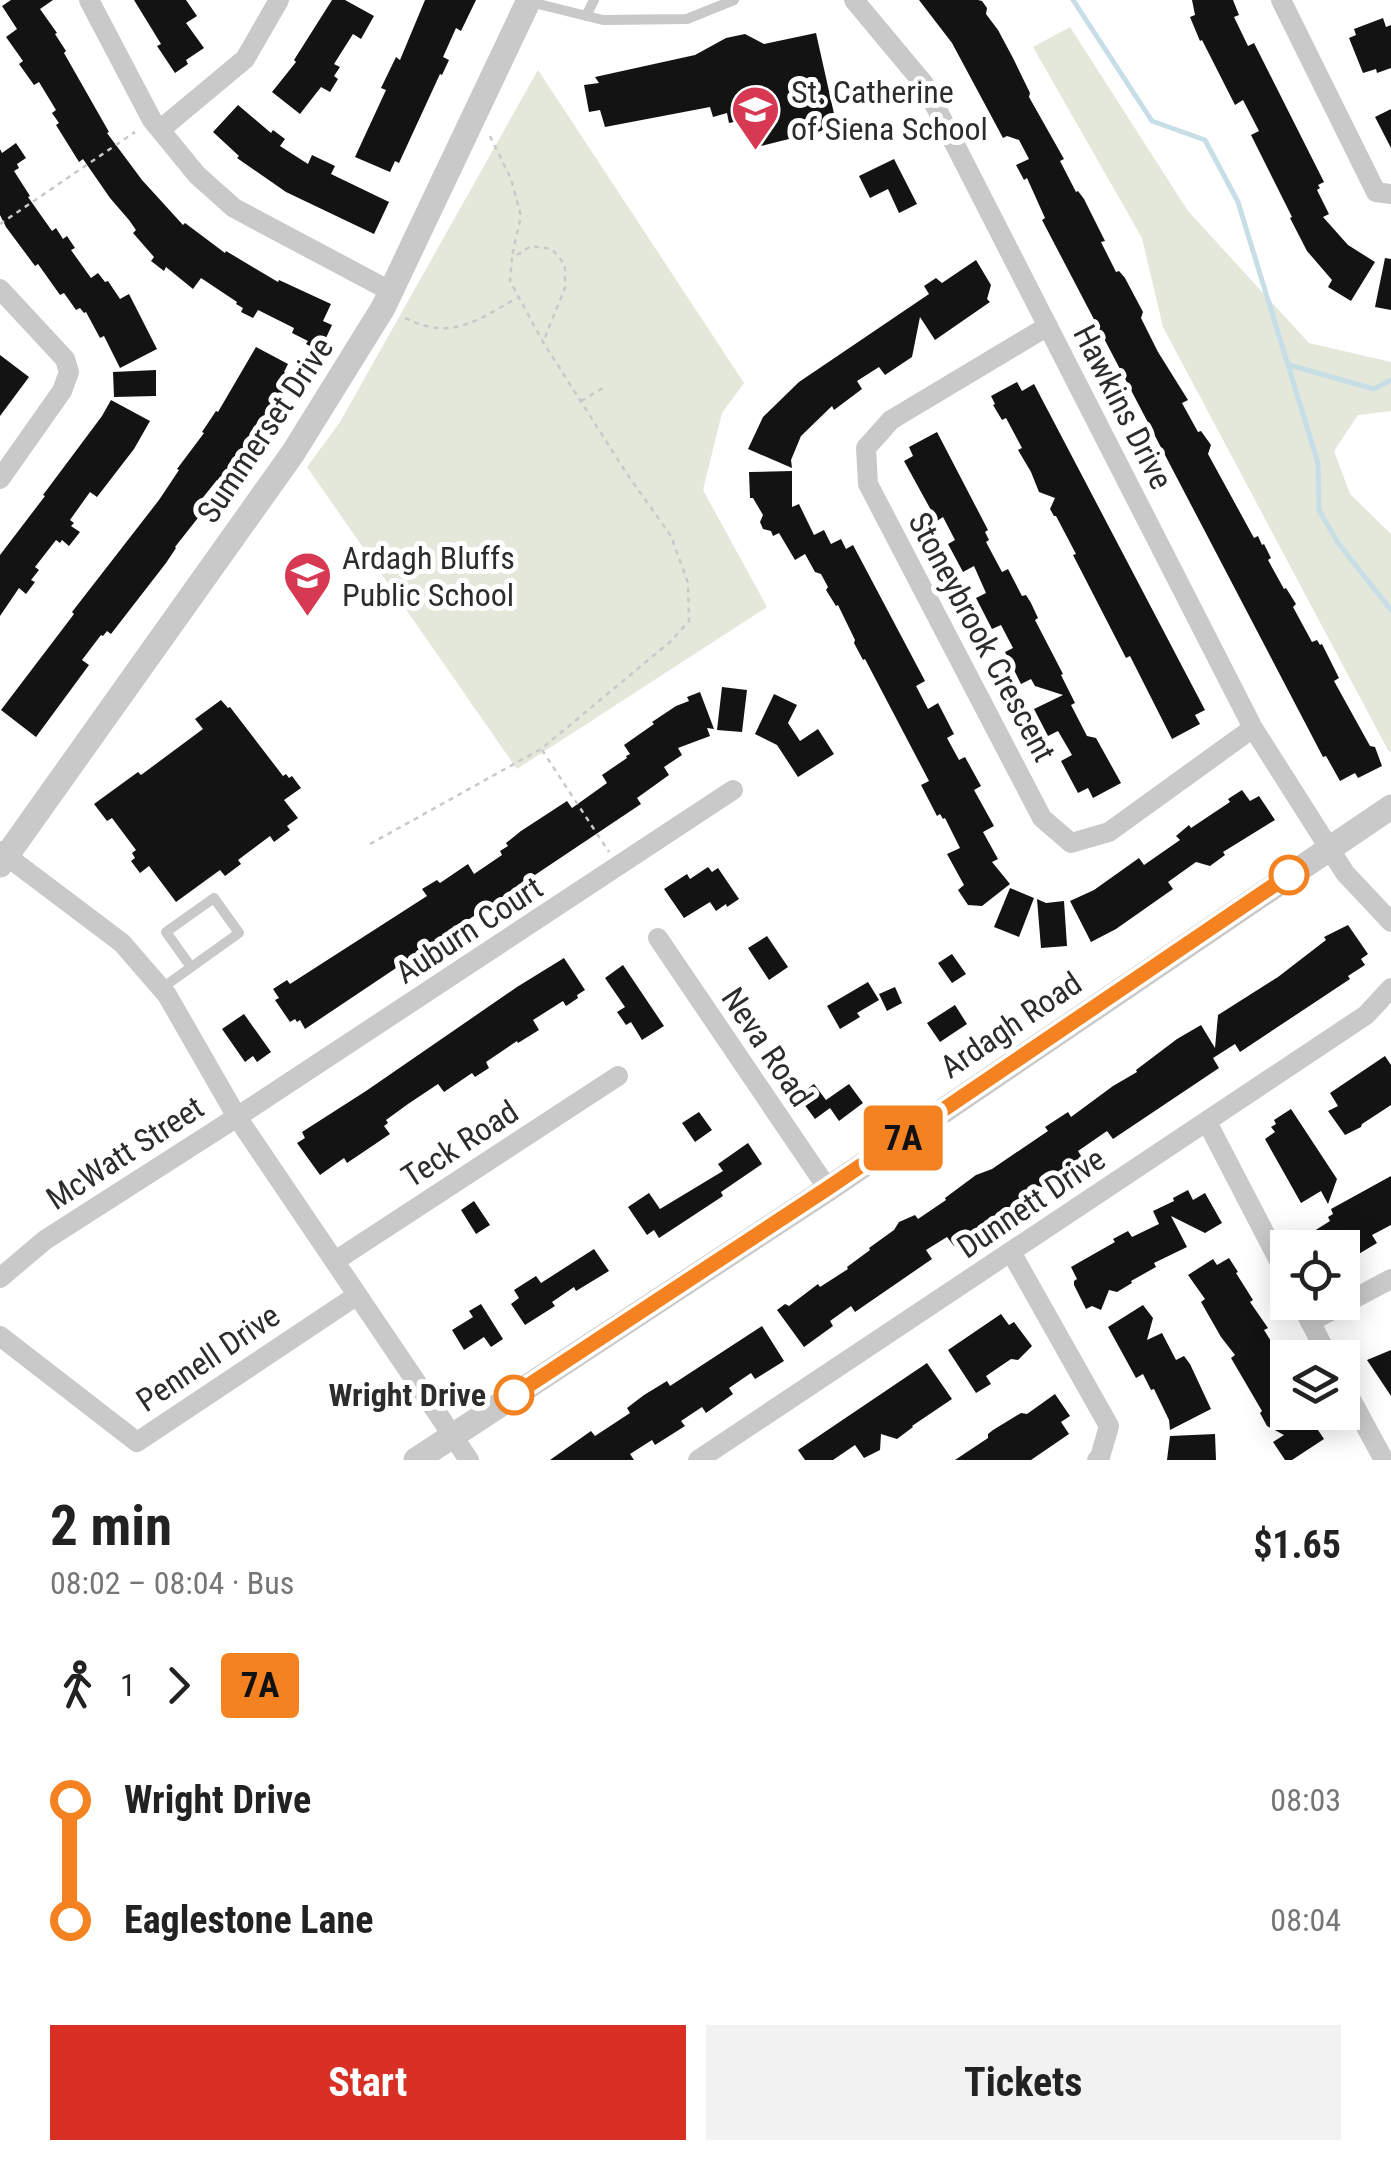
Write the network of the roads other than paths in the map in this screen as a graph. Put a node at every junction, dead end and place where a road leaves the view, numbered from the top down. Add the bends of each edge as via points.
1 (89, 0) edge
2 (279, 0) edge
3 (594, 0) edge
4 (734, 0) edge
5 (854, 0) edge
6 (1281, 0) edge
7 (529, 1) edge
8 (586, 16) junction
9 (156, 125) junction
10 (1391, 194) edge
11 (0, 289) edge
12 (388, 300) junction
13 (1048, 326) junction
14 (0, 478) edge
15 (1253, 728) junction
16 (734, 790) dead end
17 (1391, 807) edge
18 (1329, 849) junction
19 (2, 857) edge
20 (1391, 922) edge
21 (658, 938) dead end
22 (191, 968) junction
23 (161, 988) junction
24 (1391, 988) edge
25 (618, 1076) dead end
26 (237, 1117) junction
27 (1206, 1122) junction
28 (828, 1188) junction
29 (1270, 1244) edge
30 (1011, 1252) junction
31 (335, 1261) junction
32 (0, 1278) edge
33 (1391, 1279) edge
34 (1360, 1291) edge
35 (356, 1296) junction
36 (0, 1336) edge
37 (1360, 1416) edge
38 (452, 1436) junction
39 (416, 1460) edge
40 (469, 1460) edge
41 (698, 1460) edge
42 (1097, 1460) edge
43 (1384, 1460) edge

1 - 9 street
2 - 9 street via 245,59
3 - 8 lane
4 - 8 lane via 687,19
5 - 13 street, Hawkins Drive via 924,84
6 - 10 street via 1376,192
7 - 8 lane
7 - 12 street, Summerset Drive
9 - 12 street via 234,208
11 - 14 street via 65,358 69,372
12 - 19 street, Summerset Drive via 293,454
13 - 15 street, Hawkins Drive
13 - 15 street, Stoneybrook Crescent via 892,420 866,448 868,484 1042,818 1070,843 1109,832
15 - 18 street, Hawkins Drive
16 - 26 street, Auburn Court
17 - 18 street, Ardagh Road
18 - 20 street, Hawkins Drive
18 - 28 street, Ardagh Road
19 - 23 street via 122,943
21 - 28 street, Neva Road
22 - 22 lane via 239,933 214,898 166,932
22 - 23 lane
23 - 26 street
24 - 27 street, Dunnett Drive via 1366,1015
25 - 31 street, Teck Road
26 - 31 street
26 - 32 street, McWatt Street via 45,1240
27 - 29 street
27 - 30 street, Dunnett Drive
28 - 38 street, Ardagh Road
30 - 41 street, Dunnett Drive
30 - 42 street via 1109,1426
31 - 35 street
33 - 34 street
35 - 36 street, Pennell Drive via 136,1442
35 - 38 street
37 - 43 street
38 - 39 street, Ardagh Road
38 - 40 street

